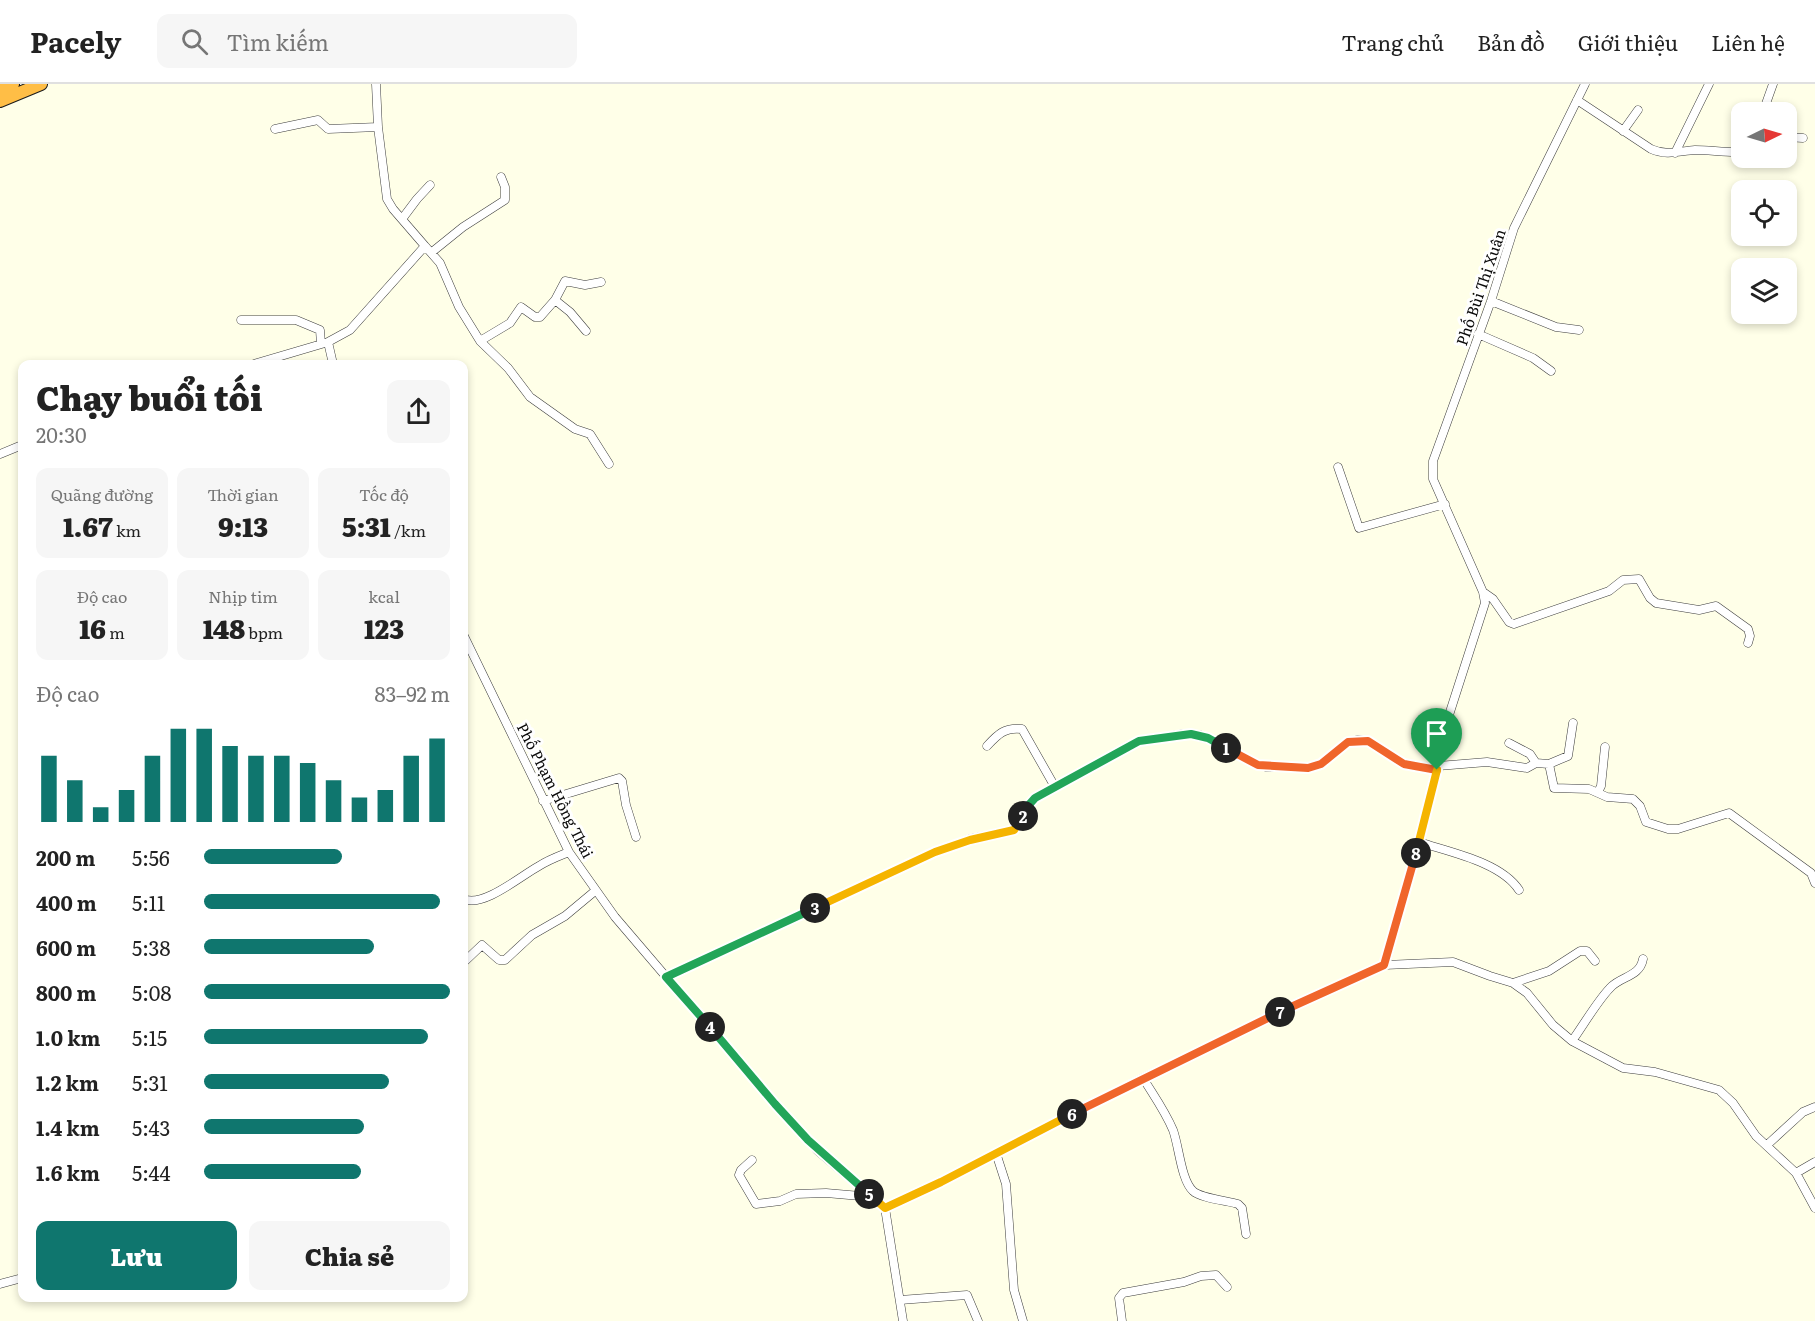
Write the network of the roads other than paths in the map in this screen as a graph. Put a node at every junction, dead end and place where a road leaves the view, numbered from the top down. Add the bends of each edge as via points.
1 (13, 84) edge
2 (40, 84) edge
3 (376, 84) edge
4 (1585, 84) edge
5 (1709, 84) edge
6 (1773, 84) edge
7 (0, 89) edge
8 (1577, 100) junction
9 (0, 101) edge
10 (1767, 102) edge
11 (1638, 110) dead end
12 (378, 127) junction
13 (275, 129) dead end
14 (1623, 131) junction
15 (1797, 138) edge
16 (1803, 138) dead end
17 (1731, 152) edge
18 (1675, 153) junction
19 (501, 177) dead end
20 (430, 185) dead end
21 (402, 219) junction
22 (425, 246) junction
23 (432, 252) junction
24 (601, 282) dead end
25 (555, 300) junction
26 (1491, 301) junction
27 (241, 320) dead end
28 (1579, 330) dead end
29 (586, 331) dead end
30 (1478, 334) junction
31 (480, 340) junction
32 (325, 343) junction
33 (268, 360) edge
34 (331, 360) edge
35 (1551, 371) dead end
36 (18, 447) edge
37 (0, 454) edge
38 (609, 464) dead end
39 (1338, 467) dead end
40 (1445, 506) junction
41 (1483, 592) junction
42 (1748, 643) dead end
43 (468, 644) edge
44 (1573, 723) dead end
45 (1509, 743) dead end
46 (987, 746) dead end
47 (1605, 747) dead end
48 (1536, 763) junction
49 (1549, 764) junction
50 (1437, 768) junction
51 (1056, 787) junction
52 (1598, 792) junction
53 (543, 801) junction
54 (636, 837) dead end
55 (1419, 842) junction
56 (569, 852) junction
57 (1815, 883) edge
58 (1519, 890) dead end
59 (595, 891) junction
60 (468, 900) edge
61 (468, 958) edge
62 (1643, 959) dead end
63 (1595, 961) dead end
64 (1384, 965) junction
65 (666, 977) junction
66 (1513, 983) junction
67 (1572, 1041) junction
68 (1143, 1078) junction
69 (1815, 1107) edge
70 (1767, 1145) junction
71 (996, 1153) junction
72 (752, 1160) dead end
73 (1815, 1162) edge
74 (1796, 1173) junction
75 (872, 1197) junction
76 (885, 1208) junction
77 (1815, 1208) edge
78 (1246, 1234) dead end
79 (18, 1279) edge
80 (0, 1284) edge
81 (1227, 1287) dead end
82 (900, 1300) junction
83 (903, 1321) edge
84 (978, 1321) edge
85 (1023, 1321) edge
86 (1122, 1321) edge

1 - 7 highway
2 - 9 highway
3 - 12 street
4 - 8 street, Phố Bùi Thị Xuân
5 - 18 street
6 - 10 street
8 - 14 street
8 - 26 street, Phố Bùi Thị Xuân via 1514,228
11 - 14 street
12 - 13 street via 328,129 318,120
12 - 21 street via 387,199
14 - 18 street via 1651,149
15 - 16 street
17 - 18 street
19 - 23 street via 505,200 463,226
20 - 21 street
21 - 22 street
22 - 23 street
22 - 32 street via 350,330
23 - 31 street
24 - 25 street via 585,285 565,281
25 - 29 street
25 - 31 street via 538,318 521,308 507,326
26 - 28 street via 1556,327
26 - 30 street, Phố Bùi Thị Xuân
27 - 32 street via 296,320 320,330
30 - 35 street via 1533,358
30 - 40 street, Phố Bùi Thị Xuân via 1433,461 1434,479
31 - 38 street via 530,397 575,429 590,434
32 - 33 street
32 - 34 street
36 - 37 street
39 - 40 street via 1359,528
40 - 41 street, Phố Bùi Thị Xuân
41 - 42 street via 1514,624 1609,591 1623,580 1639,579 1656,603 1699,610 1716,606 1748,629
41 - 50 street, Phố Bùi Thị Xuân via 1484,609 1449,715
43 - 53 street, Phố Phạm Hồng Thái
44 - 49 street via 1569,756
45 - 48 street via 1530,753
46 - 51 street via 1000,732 1022,729
47 - 52 street
48 - 49 street
48 - 50 street via 1522,768 1487,762
49 - 52 street via 1554,788
50 - 51 street via 1404,764 1368,741 1358,740 1348,742 1313,767 1266,767 1208,738 1183,734 1139,741
50 - 55 street, Phố Bùi Thị Xuân
51 - 65 street via 1030,802 1014,830 935,852
52 - 57 street via 1638,801 1646,822 1668,829 1729,813 1811,873
53 - 54 street via 619,778
53 - 56 street, Phố Phạm Hồng Thái
55 - 58 street via 1485,864 1514,882
55 - 64 street, Phố Bùi Thị Xuân
56 - 59 street, Phố Phạm Hồng Thái
56 - 60 street via 487,896
59 - 61 street via 565,916 532,935 505,960 499,960 482,945
59 - 65 street, Phố Phạm Hồng Thái
62 - 67 street via 1640,968 1605,994
63 - 66 street via 1587,951 1580,951 1549,971
64 - 66 street via 1453,962
64 - 68 street
65 - 75 street, Phố Phạm Hồng Thái via 817,1150
66 - 67 street
67 - 70 street via 1623,1068 1655,1072 1719,1090
68 - 71 street
68 - 78 street via 1168,1119 1191,1189 1199,1195 1238,1204
69 - 70 street via 1803,1112
70 - 74 street
71 - 76 street
71 - 85 street via 1006,1184 1014,1290
72 - 75 street via 739,1175 756,1204 796,1194
73 - 74 street
74 - 77 street
75 - 76 street, Phố Phạm Hồng Thái
76 - 82 street
79 - 80 street
81 - 86 street via 1210,1275 1123,1293 1119,1298
82 - 83 street
82 - 84 street via 965,1294

